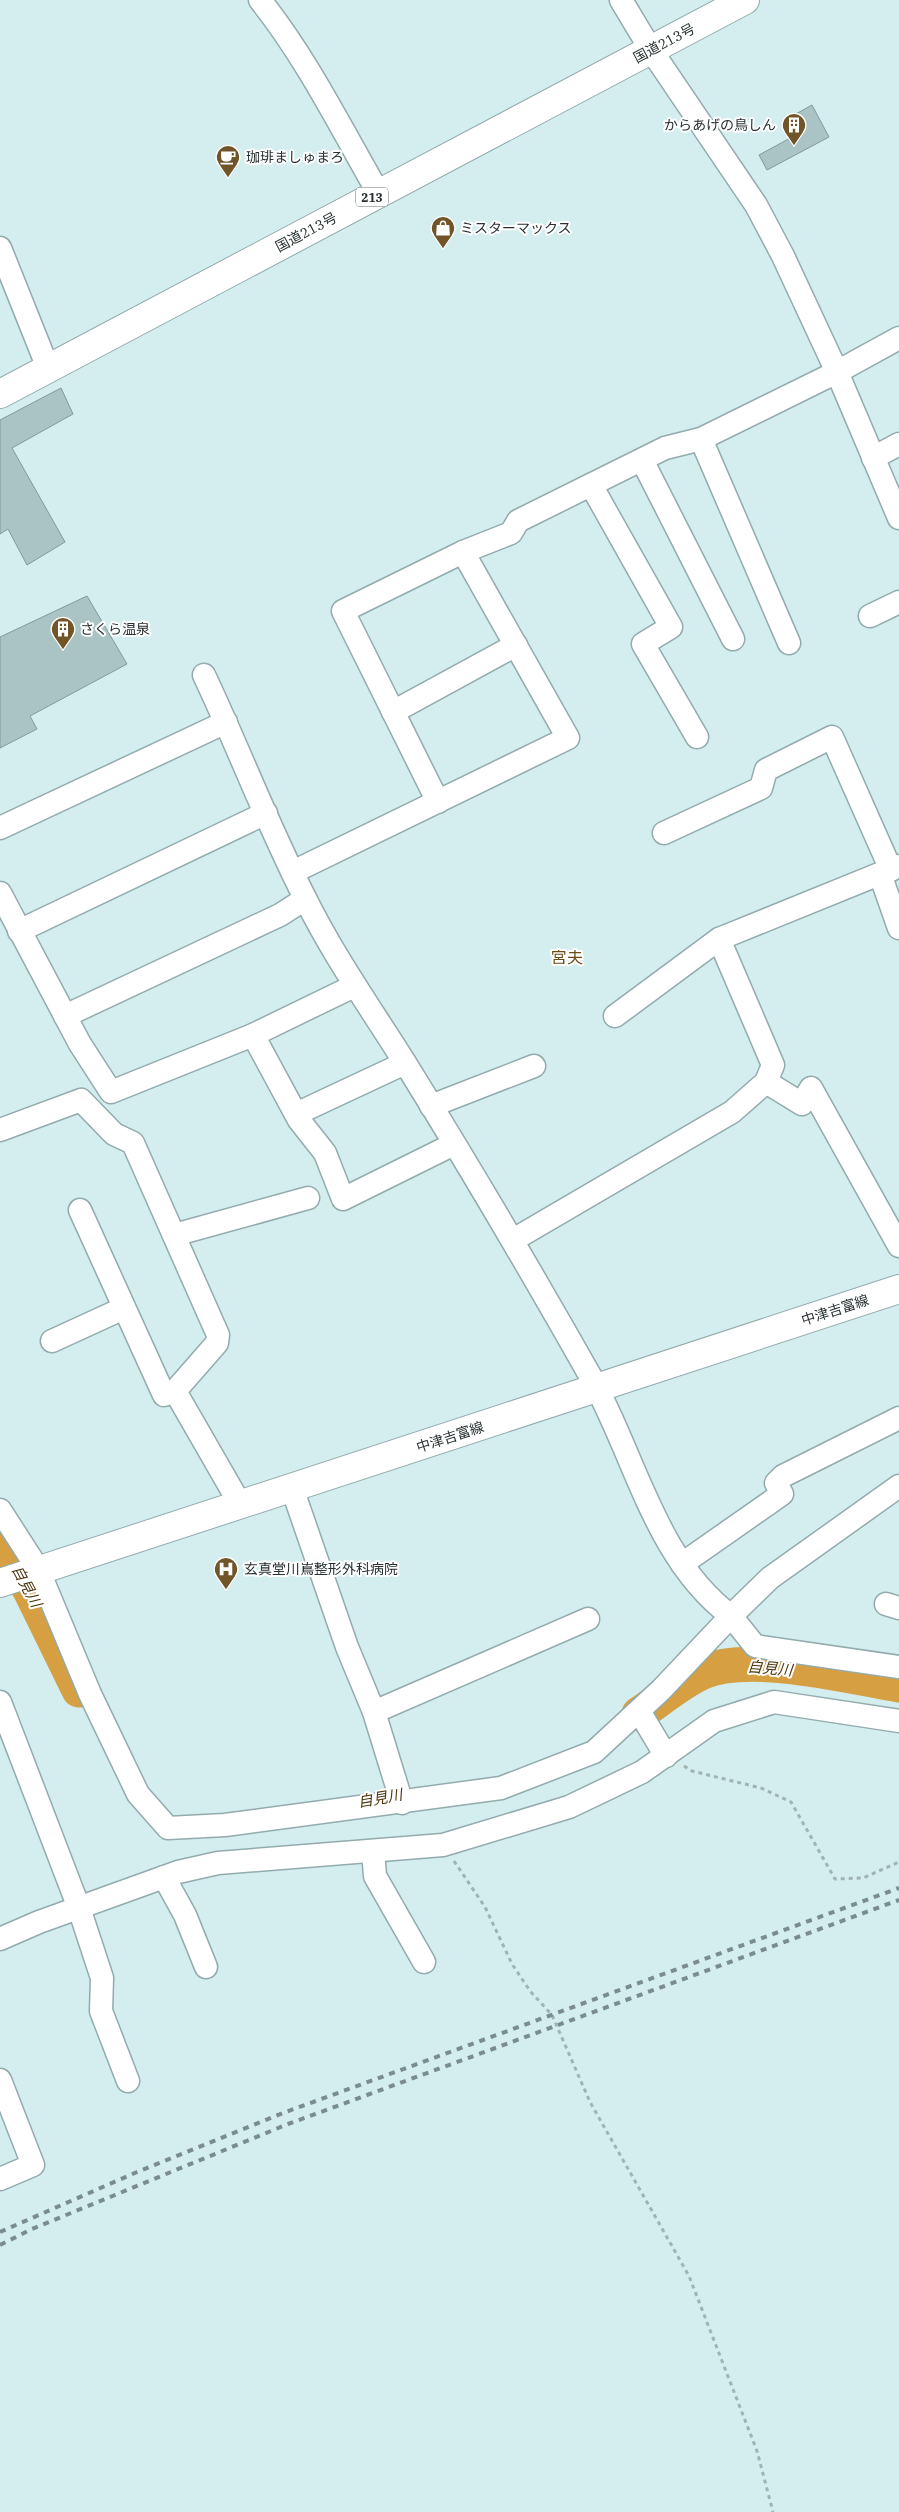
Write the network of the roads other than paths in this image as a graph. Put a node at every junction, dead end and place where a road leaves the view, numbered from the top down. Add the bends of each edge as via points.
1 (260, 0) edge
2 (621, 0) edge
3 (745, 0) edge
4 (651, 50) junction
5 (379, 194) junction
6 (0, 248) edge
7 (899, 338) edge
8 (48, 368) junction
9 (837, 372) junction
10 (0, 394) edge
11 (701, 440) junction
12 (899, 444) edge
13 (873, 458) junction
14 (642, 460) junction
15 (591, 485) junction
16 (899, 518) edge
17 (463, 552) junction
18 (899, 602) edge
19 (870, 616) dead end
20 (733, 638) dead end
21 (789, 643) dead end
22 (516, 645) junction
23 (204, 675) dead end
24 (393, 712) junction
25 (226, 722) junction
26 (697, 737) dead end
27 (438, 802) junction
28 (266, 813) junction
29 (0, 828) edge
30 (664, 833) dead end
31 (890, 870) edge
32 (293, 872) junction
33 (0, 893) edge
34 (305, 899) junction
35 (899, 928) edge
36 (19, 931) junction
37 (719, 940) junction
38 (354, 986) junction
39 (64, 1016) junction
40 (615, 1016) dead end
41 (253, 1035) junction
42 (405, 1063) junction
43 (534, 1066) dead end
44 (766, 1082) junction
45 (431, 1106) junction
46 (296, 1114) junction
47 (0, 1130) edge
48 (454, 1144) junction
49 (308, 1198) dead end
50 (80, 1210) dead end
51 (174, 1235) junction
52 (513, 1240) junction
53 (899, 1246) edge
54 (899, 1289) edge
55 (124, 1308) junction
56 (52, 1341) dead end
57 (597, 1389) junction
58 (174, 1391) junction
59 (899, 1418) edge
60 (899, 1486) edge
61 (292, 1488) junction
62 (240, 1504) junction
63 (0, 1510) edge
64 (682, 1564) junction
65 (38, 1569) junction
66 (0, 1582) edge
67 (731, 1616) junction
68 (588, 1619) dead end
69 (899, 1667) edge
70 (0, 1702) edge
71 (639, 1711) junction
72 (374, 1712) junction
73 (899, 1721) edge
74 (666, 1756) junction
75 (402, 1803) junction
76 (373, 1851) junction
77 (164, 1877) junction
78 (79, 1908) junction
79 (0, 1939) edge
80 (424, 1962) dead end
81 (206, 1967) dead end
82 (0, 2080) edge
83 (128, 2080) dead end
84 (0, 2179) edge

1 - 5 street via 307,67
2 - 4 street
3 - 4 main road, 国道213号 / 213
4 - 5 main road, 国道213号 / 213
4 - 9 street via 756,204
5 - 8 main road, 国道213号 / 213
6 - 8 street
7 - 9 street
8 - 10 main road, 国道213号 / 213
9 - 11 street
9 - 13 street
11 - 14 street via 665,448
11 - 21 street
12 - 13 street
13 - 16 street
14 - 15 street
14 - 20 street
15 - 17 street via 518,521 511,533
15 - 26 street via 671,627 643,644
17 - 22 street
17 - 24 street via 343,611
18 - 19 street
22 - 24 street
22 - 27 street via 568,738
23 - 25 street
24 - 27 street
25 - 28 street
25 - 29 street
27 - 32 street
28 - 32 street
28 - 36 street
30 - 31 street via 761,788 766,770 832,737
31 - 35 street
31 - 37 street
32 - 34 street
33 - 36 street
34 - 38 street
34 - 39 street via 280,915
36 - 39 street
37 - 40 street
37 - 44 street via 773,1065
38 - 41 street
38 - 42 street
39 - 41 street via 111,1092
41 - 46 street
42 - 45 street
42 - 46 street
43 - 45 street
44 - 52 street via 732,1112
44 - 53 street via 802,1104 811,1088
45 - 48 street
46 - 48 street via 325,1153 343,1199
47 - 51 street via 81,1100 114,1134 133,1143
48 - 52 street
49 - 51 street
50 - 55 street
51 - 58 street via 218,1335 216,1343
52 - 57 street
54 - 57 main road, 中津吉富線
55 - 56 street
55 - 58 street via 164,1395
57 - 61 main road, 中津吉富線
57 - 64 street via 642,1488
58 - 62 street
59 - 64 street via 784,1476 776,1483 782,1494
60 - 67 street via 770,1578
61 - 62 main road, 中津吉富線
61 - 72 street via 347,1647
62 - 65 main road, 中津吉富線
63 - 65 street
64 - 67 street via 713,1603
65 - 66 main road, 中津吉富線
65 - 75 street via 90,1694 138,1794 168,1828 225,1825
67 - 69 street via 755,1646
67 - 71 street
68 - 72 street
70 - 78 street
71 - 74 street
71 - 75 street via 594,1752 501,1788
72 - 75 street
73 - 74 street via 774,1702 714,1721
74 - 76 street via 642,1772 569,1807 443,1845
76 - 77 street via 218,1863
76 - 80 street via 375,1876
77 - 78 street
77 - 81 street via 185,1915
78 - 79 street
78 - 83 street via 102,1978 101,2011
82 - 84 street via 33,2166

